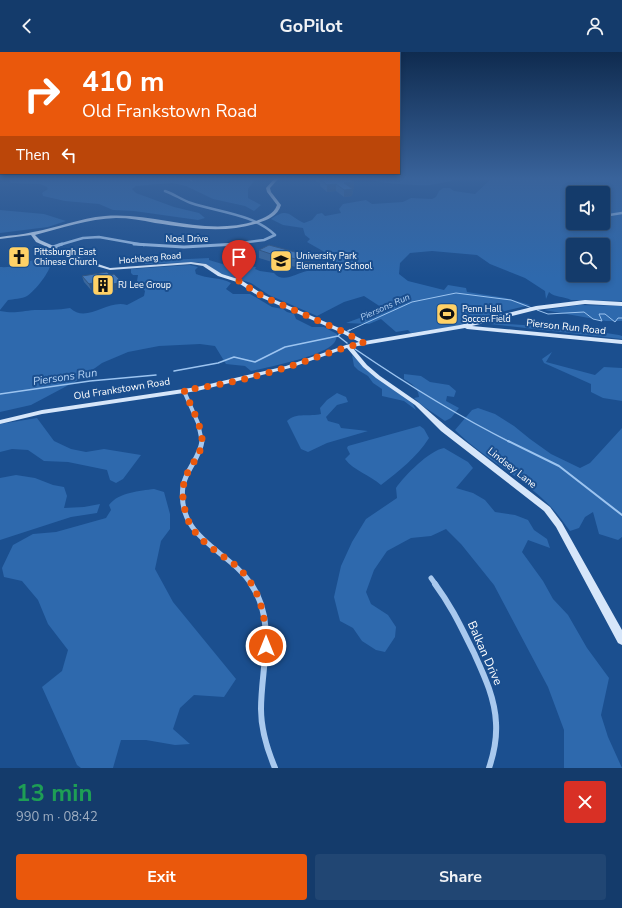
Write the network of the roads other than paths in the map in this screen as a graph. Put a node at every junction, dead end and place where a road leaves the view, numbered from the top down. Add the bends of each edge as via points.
1 (225, 211) edge
2 (276, 211) edge
3 (622, 214) edge
4 (610, 215) edge
5 (254, 223) junction
6 (32, 234) junction
7 (0, 238) edge
8 (53, 247) junction
9 (622, 304) edge
10 (460, 326) junction
11 (622, 342) edge
12 (364, 343) junction
13 (348, 346) junction
14 (184, 390) junction
15 (0, 422) edge
16 (431, 578) dead end
17 (622, 640) edge
18 (273, 767) edge
19 (489, 768) edge

1 - 5 street, Noel Drive
2 - 5 street via 272,216
3 - 4 street
5 - 6 street via 232,228 206,229 131,217 108,217 76,221
5 - 8 street, Noel Drive via 275,235 267,240 200,246 143,245 89,237
6 - 7 street
6 - 8 street, Hochberg Road via 38,241
8 - 12 street, Hochberg Road via 81,260 110,269 172,264 204,265 220,275 239,281 262,296
9 - 10 street, Old Frankstown Road via 585,302 534,308
10 - 11 street, Pierson Run Road
10 - 12 street, Old Frankstown Road
12 - 13 street, Old Frankstown Road
13 - 14 street, Old Frankstown Road via 288,367
13 - 17 street, Lindsey Lane via 378,377 417,404 546,509 559,525
14 - 15 street, Old Frankstown Road via 42,412
14 - 18 street via 201,432 202,442 184,480 184,506 197,535 244,573 258,594 266,626 260,709 261,730
16 - 19 street, Balkan Drive via 455,613 491,692 497,736

